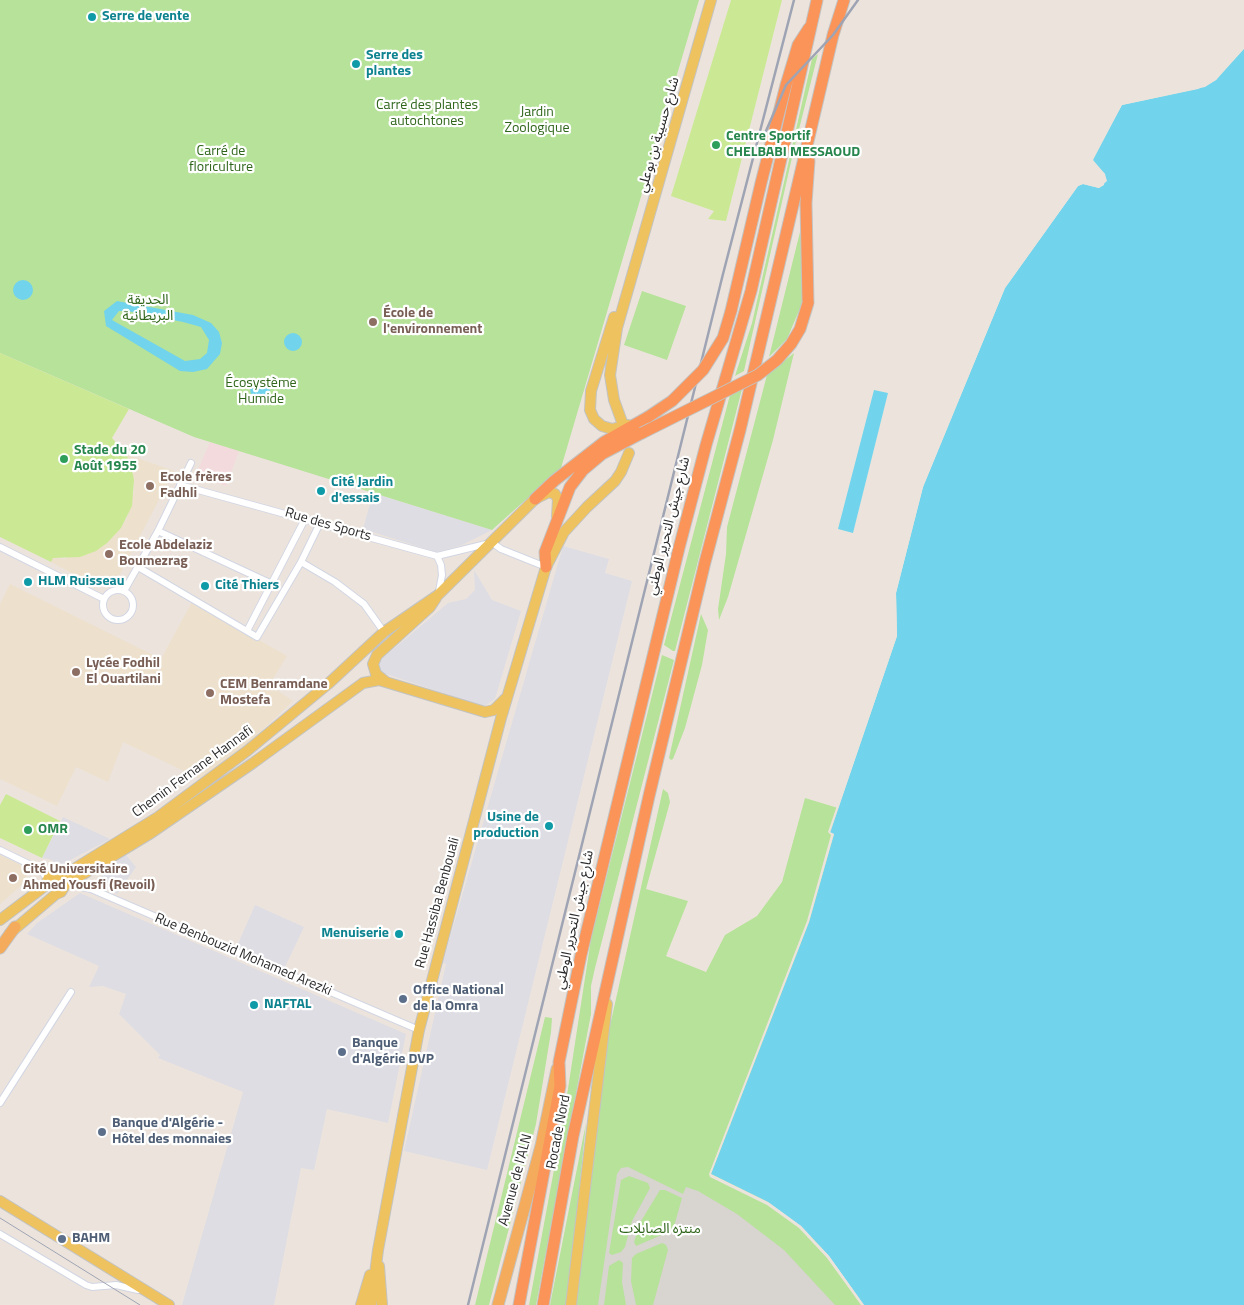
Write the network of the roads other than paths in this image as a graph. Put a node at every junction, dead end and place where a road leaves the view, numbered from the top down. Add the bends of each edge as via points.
1 (711, 0) edge
2 (817, 0) edge
3 (844, 0) edge
4 (812, 24) junction
5 (812, 122) junction
6 (631, 277) junction
7 (648, 417) junction
8 (622, 422) dead end
9 (628, 453) dead end
10 (192, 463) dead end
11 (180, 485) junction
12 (535, 499) junction
13 (557, 517) junction
14 (306, 519) junction
15 (320, 523) junction
16 (158, 531) junction
17 (489, 542) junction
18 (0, 548) edge
19 (437, 556) junction
20 (301, 562) junction
21 (138, 567) junction
22 (546, 567) junction
23 (272, 584) junction
24 (124, 591) junction
25 (438, 594) junction
26 (104, 599) junction
27 (247, 631) junction
28 (384, 632) junction
29 (386, 682) junction
30 (507, 697) junction
31 (0, 850) edge
32 (46, 882) junction
33 (64, 882) junction
34 (56, 894) junction
35 (0, 920) edge
36 (15, 927) junction
37 (0, 942) edge
38 (0, 948) edge
39 (612, 966) junction
40 (71, 992) dead end
41 (419, 1030) junction
42 (559, 1062) junction
43 (0, 1103) edge
44 (0, 1201) edge
45 (0, 1234) edge
46 (378, 1250) junction
47 (149, 1293) junction
48 (572, 1303) edge
49 (169, 1305) edge
50 (361, 1305) edge
51 (371, 1305) edge
52 (382, 1305) edge
53 (498, 1305) edge
54 (519, 1305) edge
55 (543, 1305) edge

1 - 6 main road, شارع حسيبة بن بوعلي
2 - 4 highway, شارع جيش التحرير الوطني
3 - 5 highway
4 - 7 highway, bridge via 800,40 791,68 723,338 703,370 672,401
4 - 42 highway, شارع جيش التحرير الوطني via 752,291 706,445 655,645 583,945
5 - 13 highway, bridge via 806,203 808,303 792,344 758,374 614,446 583,470 570,486
5 - 39 highway via 740,430 691,618
6 - 7 main road via 616,311 596,374 590,410 598,423 612,429
6 - 8 main road via 610,369 612,391
7 - 12 highway via 598,446
9 - 22 main road via 615,481 564,532
10 - 11 street
11 - 14 street, Rue des Sports
11 - 16 street
12 - 13 main road via 549,492 555,494 558,499
12 - 17 main road, Chemin Fernane Hannafi
13 - 22 highway via 546,552
14 - 15 street, Rue des Sports
14 - 23 street
15 - 19 street, Rue des Sports
15 - 20 street
16 - 21 street
16 - 23 street
17 - 19 street via 466,551
17 - 22 street
17 - 25 main road, Chemin Fernane Hannafi
18 - 26 street
19 - 25 street via 442,575
20 - 27 street via 260,636
20 - 28 street via 364,604
21 - 24 street
21 - 27 street
22 - 30 main road, Rue Hassiba Benbouali
23 - 27 street
24 - 26 street via 111,591
24 - 26 street via 133,607 123,620 108,617 103,609
25 - 28 main road, Chemin Fernane Hannafi
25 - 29 main road via 430,607 377,655 372,664 376,674
28 - 33 main road, Chemin Fernane Hannafi via 328,684 247,751
29 - 30 main road, Chemin Fernane Hannafi via 485,712 494,710
29 - 33 main road, Chemin Fernane Hannafi via 371,680 363,683 151,833
30 - 41 main road, Rue Hassiba Benbouali
31 - 32 street via 41,870
32 - 33 main road via 55,874
32 - 34 main road via 50,893
32 - 35 main road
33 - 34 main road via 61,892
33 - 41 street, Rue Benbouzid Mohamed Arezki via 92,889
34 - 36 main road
36 - 37 main road
36 - 38 highway
39 - 48 main road
39 - 55 highway, Rocade Nord via 572,1136
40 - 43 street
41 - 46 main road, Rue Hassiba Benbouali
42 - 53 highway, Avenue de l'ALN via 541,1146
42 - 54 highway, Rocade Nord via 560,1086
44 - 47 main road
45 - 47 street via 92,1288 116,1284
46 - 50 main road
46 - 51 main road
46 - 52 main road
47 - 49 main road

